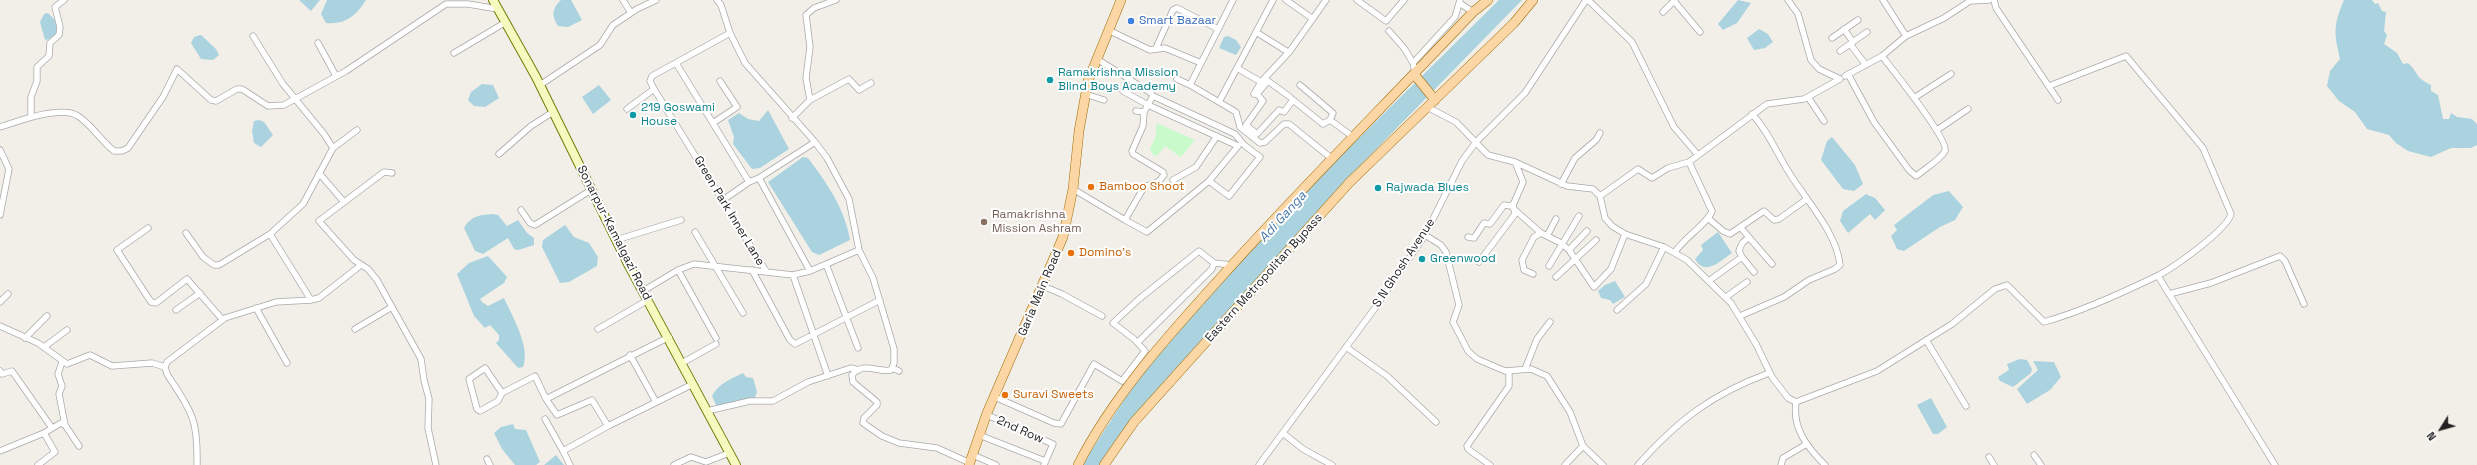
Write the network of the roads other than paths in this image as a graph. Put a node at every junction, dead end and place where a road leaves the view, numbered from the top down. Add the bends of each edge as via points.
1 (64, 0) edge
2 (493, 0) edge
3 (623, 0) edge
4 (656, 0) edge
5 (718, 0) edge
6 (836, 0) edge
7 (1121, 0) edge
8 (1233, 0) edge
9 (1273, 0) edge
10 (1286, 0) edge
11 (1326, 0) edge
12 (1357, 0) edge
13 (1404, 0) edge
14 (1488, 0) edge
15 (1533, 0) edge
16 (1587, 0) edge
17 (1675, 0) edge
18 (1788, 0) edge
19 (1883, 0) edge
20 (1989, 0) edge
21 (1994, 0) edge
22 (648, 2) edge
23 (1460, 2) edge
24 (498, 9) junction
25 (1473, 12) junction
26 (1663, 12) dead end
27 (631, 13) junction
28 (1313, 19) junction
29 (1858, 20) dead end
30 (506, 22) junction
31 (1218, 28) junction
32 (1844, 29) junction
33 (1108, 30) junction
34 (1389, 31) dead end
35 (730, 32) junction
36 (1256, 32) junction
37 (1700, 32) dead end
38 (1867, 32) dead end
39 (253, 36) dead end
40 (1906, 36) junction
41 (1832, 38) dead end
42 (318, 43) dead end
43 (1852, 43) junction
44 (1156, 48) junction
45 (1840, 51) dead end
46 (1288, 52) junction
47 (454, 53) dead end
48 (1882, 56) junction
49 (1097, 59) junction
50 (676, 63) junction
51 (1201, 63) junction
52 (1413, 63) junction
53 (1866, 65) junction
54 (1237, 68) junction
55 (1415, 74) junction
56 (1848, 74) junction
57 (1951, 74) dead end
58 (336, 76) junction
59 (1840, 78) junction
60 (1177, 79) dead end
61 (720, 81) dead end
62 (1261, 82) junction
63 (871, 83) dead end
64 (540, 85) junction
65 (1190, 85) junction
66 (1300, 85) dead end
67 (2049, 86) junction
68 (654, 89) junction
69 (1123, 90) dead end
70 (1151, 93) dead end
71 (1085, 94) junction
72 (1253, 94) dead end
73 (1290, 97) dead end
74 (1808, 97) junction
75 (1914, 98) junction
76 (296, 100) junction
77 (810, 100) junction
78 (1104, 100) dead end
79 (1436, 100) junction
80 (2058, 100) dead end
81 (1219, 102) junction
82 (1148, 105) junction
83 (1428, 108) junction
84 (627, 109) dead end
85 (1968, 109) dead end
86 (1136, 111) dead end
87 (553, 112) junction
88 (1144, 112) junction
89 (1752, 114) junction
90 (32, 117) junction
91 (792, 118) junction
92 (1330, 120) junction
93 (1824, 121) dead end
94 (713, 123) junction
95 (0, 127) edge
96 (358, 130) dead end
97 (1937, 130) junction
98 (1600, 133) dead end
99 (1216, 136) junction
100 (1352, 136) junction
101 (815, 142) junction
102 (1476, 142) junction
103 (333, 148) junction
104 (0, 150) edge
105 (499, 154) dead end
106 (1698, 155) junction
107 (1331, 158) junction
108 (1515, 162) junction
109 (1689, 162) junction
110 (319, 173) junction
111 (392, 173) dead end
112 (759, 178) junction
113 (1173, 180) dead end
114 (1209, 181) junction
115 (749, 182) junction
116 (1561, 184) junction
117 (1073, 189) junction
118 (591, 190) junction
119 (1600, 196) junction
120 (1807, 199) junction
121 (723, 200) junction
122 (344, 202) junction
123 (1514, 207) junction
124 (521, 210) dead end
125 (0, 216) edge
126 (1579, 216) dead end
127 (1708, 218) junction
128 (1556, 219) dead end
129 (681, 220) dead end
130 (1125, 220) junction
131 (148, 228) dead end
132 (1741, 228) junction
133 (1587, 231) dead end
134 (695, 232) dead end
135 (186, 233) dead end
136 (1541, 233) junction
137 (270, 234) junction
138 (1625, 234) junction
139 (1425, 235) junction
140 (1547, 236) junction
141 (1468, 237) dead end
142 (1749, 238) junction
143 (616, 240) junction
144 (1596, 240) dead end
145 (1561, 243) junction
146 (1664, 246) junction
147 (859, 250) junction
148 (1569, 250) junction
149 (1675, 252) junction
150 (1742, 257) junction
151 (1575, 259) junction
152 (1479, 262) dead end
153 (1214, 263) junction
154 (826, 264) junction
155 (1772, 264) dead end
156 (361, 265) junction
157 (1232, 265) junction
158 (716, 266) junction
159 (1549, 266) dead end
160 (678, 270) junction
161 (752, 270) junction
162 (766, 271) junction
163 (810, 271) junction
164 (1754, 272) dead end
165 (1533, 274) dead end
166 (793, 275) junction
167 (2158, 276) junction
168 (1556, 277) dead end
169 (1710, 280) junction
170 (1747, 282) dead end
171 (1043, 286) junction
172 (643, 291) junction
173 (200, 293) junction
174 (8, 294) dead end
175 (2169, 294) junction
176 (1726, 297) junction
177 (310, 300) junction
178 (648, 300) junction
179 (880, 300) junction
180 (0, 302) edge
181 (2304, 304) dead end
182 (392, 307) junction
183 (256, 308) junction
184 (176, 310) dead end
185 (1617, 310) dead end
186 (743, 313) dead end
187 (47, 316) dead end
188 (1102, 316) dead end
189 (1740, 316) junction
190 (846, 318) junction
191 (222, 320) junction
192 (1550, 322) dead end
193 (0, 326) edge
194 (355, 329) dead end
195 (598, 329) dead end
196 (67, 330) dead end
197 (815, 334) junction
198 (669, 337) junction
199 (25, 338) junction
200 (1926, 340) junction
201 (1138, 342) junction
202 (44, 347) junction
203 (1346, 347) junction
204 (858, 348) dead end
205 (630, 355) junction
206 (62, 362) junction
207 (286, 363) dead end
208 (682, 363) junction
209 (165, 367) junction
210 (892, 368) junction
211 (1525, 369) junction
212 (859, 370) junction
213 (0, 371) edge
214 (900, 371) dead end
215 (1509, 371) junction
216 (1769, 373) junction
217 (828, 376) junction
218 (1134, 379) junction
219 (693, 384) junction
220 (502, 393) junction
221 (995, 397) junction
222 (546, 399) junction
223 (656, 402) junction
224 (1796, 402) junction
225 (1149, 406) junction
226 (1966, 406) dead end
227 (708, 411) junction
228 (987, 415) junction
229 (545, 419) dead end
230 (1436, 422) dead end
231 (65, 425) junction
232 (608, 426) junction
233 (52, 428) junction
234 (44, 433) junction
235 (1284, 434) junction
236 (979, 435) junction
237 (1805, 445) junction
238 (79, 446) dead end
239 (1583, 446) junction
240 (0, 451) edge
241 (563, 451) junction
242 (730, 453) junction
243 (2034, 455) dead end
244 (1989, 457) dead end
245 (487, 459) dead end
246 (970, 461) edge
247 (1044, 463) edge
248 (1260, 463) edge
249 (38, 465) edge
250 (197, 465) edge
251 (436, 465) edge
252 (490, 465) edge
253 (570, 465) edge
254 (674, 465) edge
255 (736, 465) edge
256 (996, 465) edge
257 (1074, 465) edge
258 (1078, 465) edge
259 (1104, 465) edge
260 (1109, 465) edge
261 (1268, 465) edge
262 (1332, 465) edge
263 (1490, 465) edge
264 (1565, 465) edge
265 (1603, 465) edge
266 (1638, 465) edge
267 (1781, 465) edge
268 (1825, 465) edge
269 (1994, 465) edge
270 (2041, 465) edge
271 (2275, 465) edge

1 - 90 street via 55,7 60,27 59,35 50,43 49,56 37,67 37,81 31,97
2 - 24 main road, Sonarpur-Kamalgazi Road
3 - 27 street
4 - 22 street
5 - 35 street
6 - 77 street via 814,8 806,15 810,47 806,78
7 - 33 main road, Garia Main Road
8 - 31 street
9 - 36 street
10 - 28 street
11 - 28 street
12 - 13 street via 1386,22
14 - 25 main road
15 - 79 main road, Eastern Metropolitan Bypass via 1518,20
16 - 102 street, S N Ghosh Avenue via 1525,93
16 - 106 street via 1632,42 1674,127
17 - 26 street
17 - 37 street
18 - 59 street via 1798,14 1811,60 1819,69
19 - 40 street
20 - 40 street via 1970,1 1944,18
21 - 67 street via 1996,8
22 - 27 street
23 - 25 street
23 - 52 street via 1455,17
24 - 30 main road, Sonarpur-Kamalgazi Road
24 - 58 street via 468,4 446,4
25 - 55 main road
27 - 64 street via 612,25 600,45
28 - 46 street
29 - 32 street
30 - 47 street
30 - 64 main road, Sonarpur-Kamalgazi Road
31 - 44 street via 1177,8 1173,10
31 - 51 street
32 - 41 street
32 - 43 street
33 - 44 street via 1150,50
33 - 49 main road, Garia Main Road
34 - 52 street
35 - 50 street
35 - 91 street via 745,63
36 - 46 street
36 - 54 street
38 - 43 street
39 - 76 street via 276,74
40 - 48 street
42 - 58 street
43 - 45 street
43 - 53 street
44 - 51 street via 1173,50
46 - 62 street
48 - 53 street
48 - 75 street
49 - 70 street
49 - 71 main road, Garia Main Road
50 - 68 street via 650,78
50 - 94 street
51 - 65 street
52 - 55 street
53 - 56 street
54 - 62 street
54 - 81 street
55 - 79 main road
55 - 100 main road
56 - 59 street
56 - 97 street via 1874,122 1916,176 1945,150
57 - 75 street
58 - 76 street
59 - 74 street
60 - 65 street
61 - 94 street via 737,107
62 - 72 street
63 - 77 street via 859,90 849,79
64 - 87 main road, Sonarpur-Kamalgazi Road
65 - 81 street
66 - 92 street via 1334,113
67 - 80 street
67 - 167 street via 2126,56 2203,148 2231,214 2230,221 2204,244
68 - 84 street
68 - 121 street, Green Park Inner Lane
69 - 82 street
71 - 78 street
71 - 117 main road, Garia Main Road
73 - 92 street via 1268,82 1257,94 1263,101 1246,125 1258,134 1279,110 1284,112 1293,100 1323,124
74 - 89 street via 1767,104
74 - 93 street
75 - 97 street
76 - 90 street via 272,107 242,89 237,89 216,101 177,69 155,109 128,148 122,152 114,151 80,117 71,112
76 - 103 street
77 - 91 street
79 - 83 main road, Eastern Metropolitan Bypass
81 - 107 street via 1236,112 1240,128 1260,143 1265,142 1284,124 1289,124
82 - 88 street
82 - 99 street
82 - 114 street via 1153,96 1223,128 1235,134 1244,145 1260,157 1229,196
83 - 102 street via 1456,122
83 - 225 main road, Eastern Metropolitan Bypass via 1349,183
85 - 97 street
86 - 88 street
87 - 105 street via 530,126
87 - 118 main road, Sonarpur-Kamalgazi Road
88 - 130 street via 1143,126 1132,151 1164,175 1158,182 1144,186
89 - 106 street
89 - 120 street via 1765,128
90 - 95 street
91 - 101 street
92 - 100 street
94 - 115 street
96 - 103 street
98 - 116 street via 1596,140 1575,158
99 - 113 street via 1196,167
99 - 114 street via 1238,146
100 - 107 main road
101 - 112 street
101 - 147 street via 827,158 849,199
102 - 108 street via 1488,155
102 - 139 street, S N Ghosh Avenue via 1457,168
103 - 110 street
104 - 125 street via 9,169
106 - 109 street
107 - 157 main road
108 - 116 street
108 - 123 street via 1523,182
109 - 119 street via 1668,168 1652,178 1638,170
109 - 127 street via 1712,211
110 - 122 street
110 - 137 street via 303,204
111 - 122 street via 384,172
112 - 115 street
112 - 163 street
114 - 130 street via 1148,232
115 - 121 street
116 - 119 street via 1593,189
117 - 130 street
117 - 171 main road, Garia Main Road via 1063,237
118 - 124 street via 535,225 530,223
118 - 143 main road, Sonarpur-Kamalgazi Road
119 - 138 street via 1607,221
120 - 132 street via 1779,219 1774,220 1764,211
120 - 189 street via 1827,230 1840,265 1809,280 1784,297
121 - 162 street, Green Park Inner Lane
122 - 156 street via 319,221
123 - 136 street
123 - 141 street via 1504,205 1490,224 1484,224 1474,238
123 - 152 street via 1515,214
126 - 145 street
127 - 132 street via 1722,231 1730,234
127 - 149 street via 1688,235
128 - 140 street
129 - 143 street
131 - 173 street via 117,250 151,302 156,303 187,279
132 - 142 street
133 - 148 street
134 - 158 street
135 - 137 street via 203,256 217,265
136 - 140 street
136 - 165 street via 1534,237 1522,260 1524,270
137 - 177 street
138 - 146 street
138 - 151 street via 1611,269 1595,286 1591,286
139 - 203 street, S N Ghosh Avenue
139 - 215 street via 1446,252 1459,305 1453,322 1468,351 1478,359
140 - 145 street
142 - 150 street via 1743,241 1740,247
142 - 155 street
143 - 172 main road, Sonarpur-Kamalgazi Road
144 - 151 street
145 - 148 street
145 - 159 street
146 - 149 street
146 - 185 street via 1646,284
147 - 154 street
147 - 179 street via 873,278
148 - 151 street
149 - 169 street
150 - 164 street
150 - 169 street
151 - 168 street
153 - 157 street
153 - 201 street via 1212,269
153 - 201 street via 1199,251 1119,316 1113,323
154 - 163 street
154 - 190 street
156 - 177 street via 325,294
156 - 182 street via 377,280
157 - 218 main road via 1166,338
158 - 160 street, Green Park Inner Lane via 699,263
158 - 161 street, Green Park Inner Lane
158 - 186 street
160 - 172 street, Green Park Inner Lane
160 - 208 street via 716,341
161 - 162 street, Green Park Inner Lane
161 - 197 street via 792,343
162 - 166 street
163 - 166 street
166 - 197 street
167 - 175 street
167 - 200 street via 2044,322 2007,285 1995,289 1952,324
169 - 176 street
170 - 176 street
171 - 188 street
171 - 221 main road, Garia Main Road
172 - 178 main road, Sonarpur-Kamalgazi Road
173 - 184 street
173 - 191 street
174 - 180 street
175 - 181 street via 2250,269 2280,256 2285,261
175 - 271 street
176 - 189 street
177 - 183 street via 276,302
178 - 195 street
178 - 198 main road, Sonarpur-Kamalgazi Road
179 - 190 street
179 - 210 street via 894,349
182 - 194 street
182 - 251 street via 421,359 429,399 428,428
183 - 191 street
183 - 207 street
187 - 199 street
189 - 216 street
190 - 197 street
190 - 204 street
191 - 209 street via 172,356
192 - 211 street via 1537,339
193 - 199 street
196 - 202 street
197 - 217 street
198 - 205 street
198 - 208 main road, Sonarpur-Kamalgazi Road
199 - 202 street
200 - 224 street via 1877,371
200 - 226 street
201 - 221 street via 1145,354 1122,381 1096,364 1061,424
202 - 206 street
203 - 230 street via 1392,379
203 - 235 street, S N Ghosh Avenue
205 - 222 street
205 - 223 street
206 - 209 street via 72,363 90,356 112,366 152,363
206 - 231 street via 58,374 62,386 58,394
208 - 219 main road, Sonarpur-Kamalgazi Road
209 - 250 street via 191,411 197,428
210 - 212 street via 888,371 870,367
210 - 214 street
211 - 215 street
211 - 239 street via 1540,372 1551,381 1570,412
212 - 217 street via 851,368
212 - 246 street via 852,375 852,380 877,402 862,420 869,429 899,443 936,448
213 - 233 street via 2,374 12,371
215 - 263 street via 1509,386 1467,446
216 - 224 street via 1788,398
216 - 266 street via 1734,388 1690,413
217 - 227 street via 808,382 773,401 750,401
218 - 257 street via 1129,380
218 - 258 main road
219 - 223 street
219 - 227 main road, Sonarpur-Kamalgazi Road
220 - 220 street via 498,401 480,411 477,409 469,379 485,368
220 - 222 street via 536,376
221 - 228 main road, Garia Main Road
222 - 232 street via 557,415 592,400
223 - 232 street
224 - 237 street via 1800,431
225 - 259 main road, Eastern Metropolitan Bypass via 1119,441
225 - 260 street
227 - 242 main road, Sonarpur-Kamalgazi Road
228 - 236 main road, Garia Main Road
228 - 247 street, 2nd Row via 1053,444
229 - 241 street
231 - 233 street via 61,423
231 - 238 street
232 - 241 street
233 - 234 street
234 - 240 street
234 - 249 street via 55,452
235 - 248 street, S N Ghosh Avenue
235 - 262 street
236 - 246 main road, Garia Main Road
236 - 247 street
237 - 267 street via 1783,458
237 - 268 street
239 - 264 street
239 - 265 street
241 - 253 street
242 - 254 street via 706,462 691,457
242 - 255 main road, Sonarpur-Kamalgazi Road
243 - 270 street
244 - 269 street
245 - 252 street
246 - 256 street
248 - 261 street

